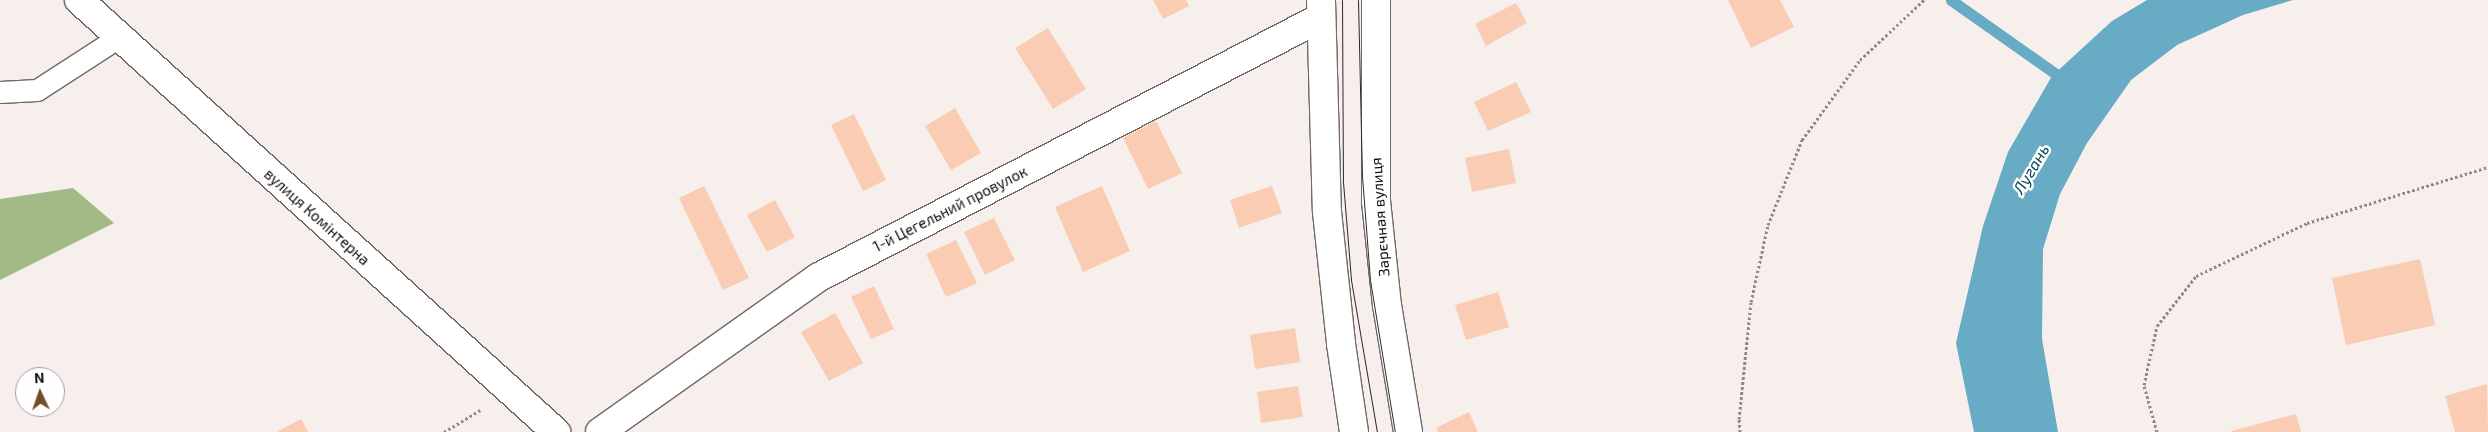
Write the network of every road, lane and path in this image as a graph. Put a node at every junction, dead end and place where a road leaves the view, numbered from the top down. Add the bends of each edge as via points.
1 (79, 0) edge
2 (1376, 0) edge
3 (1924, 0) edge
4 (1320, 9) edge
5 (119, 36) junction
6 (0, 92) edge
7 (2488, 167) edge
8 (509, 392) junction
9 (444, 432) edge
10 (556, 432) edge
11 (600, 432) edge
12 (1354, 432) edge
13 (1408, 432) edge
14 (1740, 432) edge
15 (2157, 432) edge

1 - 5 street, вулиця Комінтерна
2 - 13 street, Зарєчная вулиця via 1376,201
3 - 14 path via 1860,60 1802,140 1768,225 1753,292 1738,419
4 - 11 street, 1-й Цегельний провулок via 818,277
4 - 12 street via 1327,212 1340,344
5 - 6 lane via 37,90
5 - 8 street, вулиця Комінтерна
7 - 15 path via 2307,223 2196,276 2156,326 2144,385
8 - 9 path
8 - 10 street, вулиця Комінтерна

